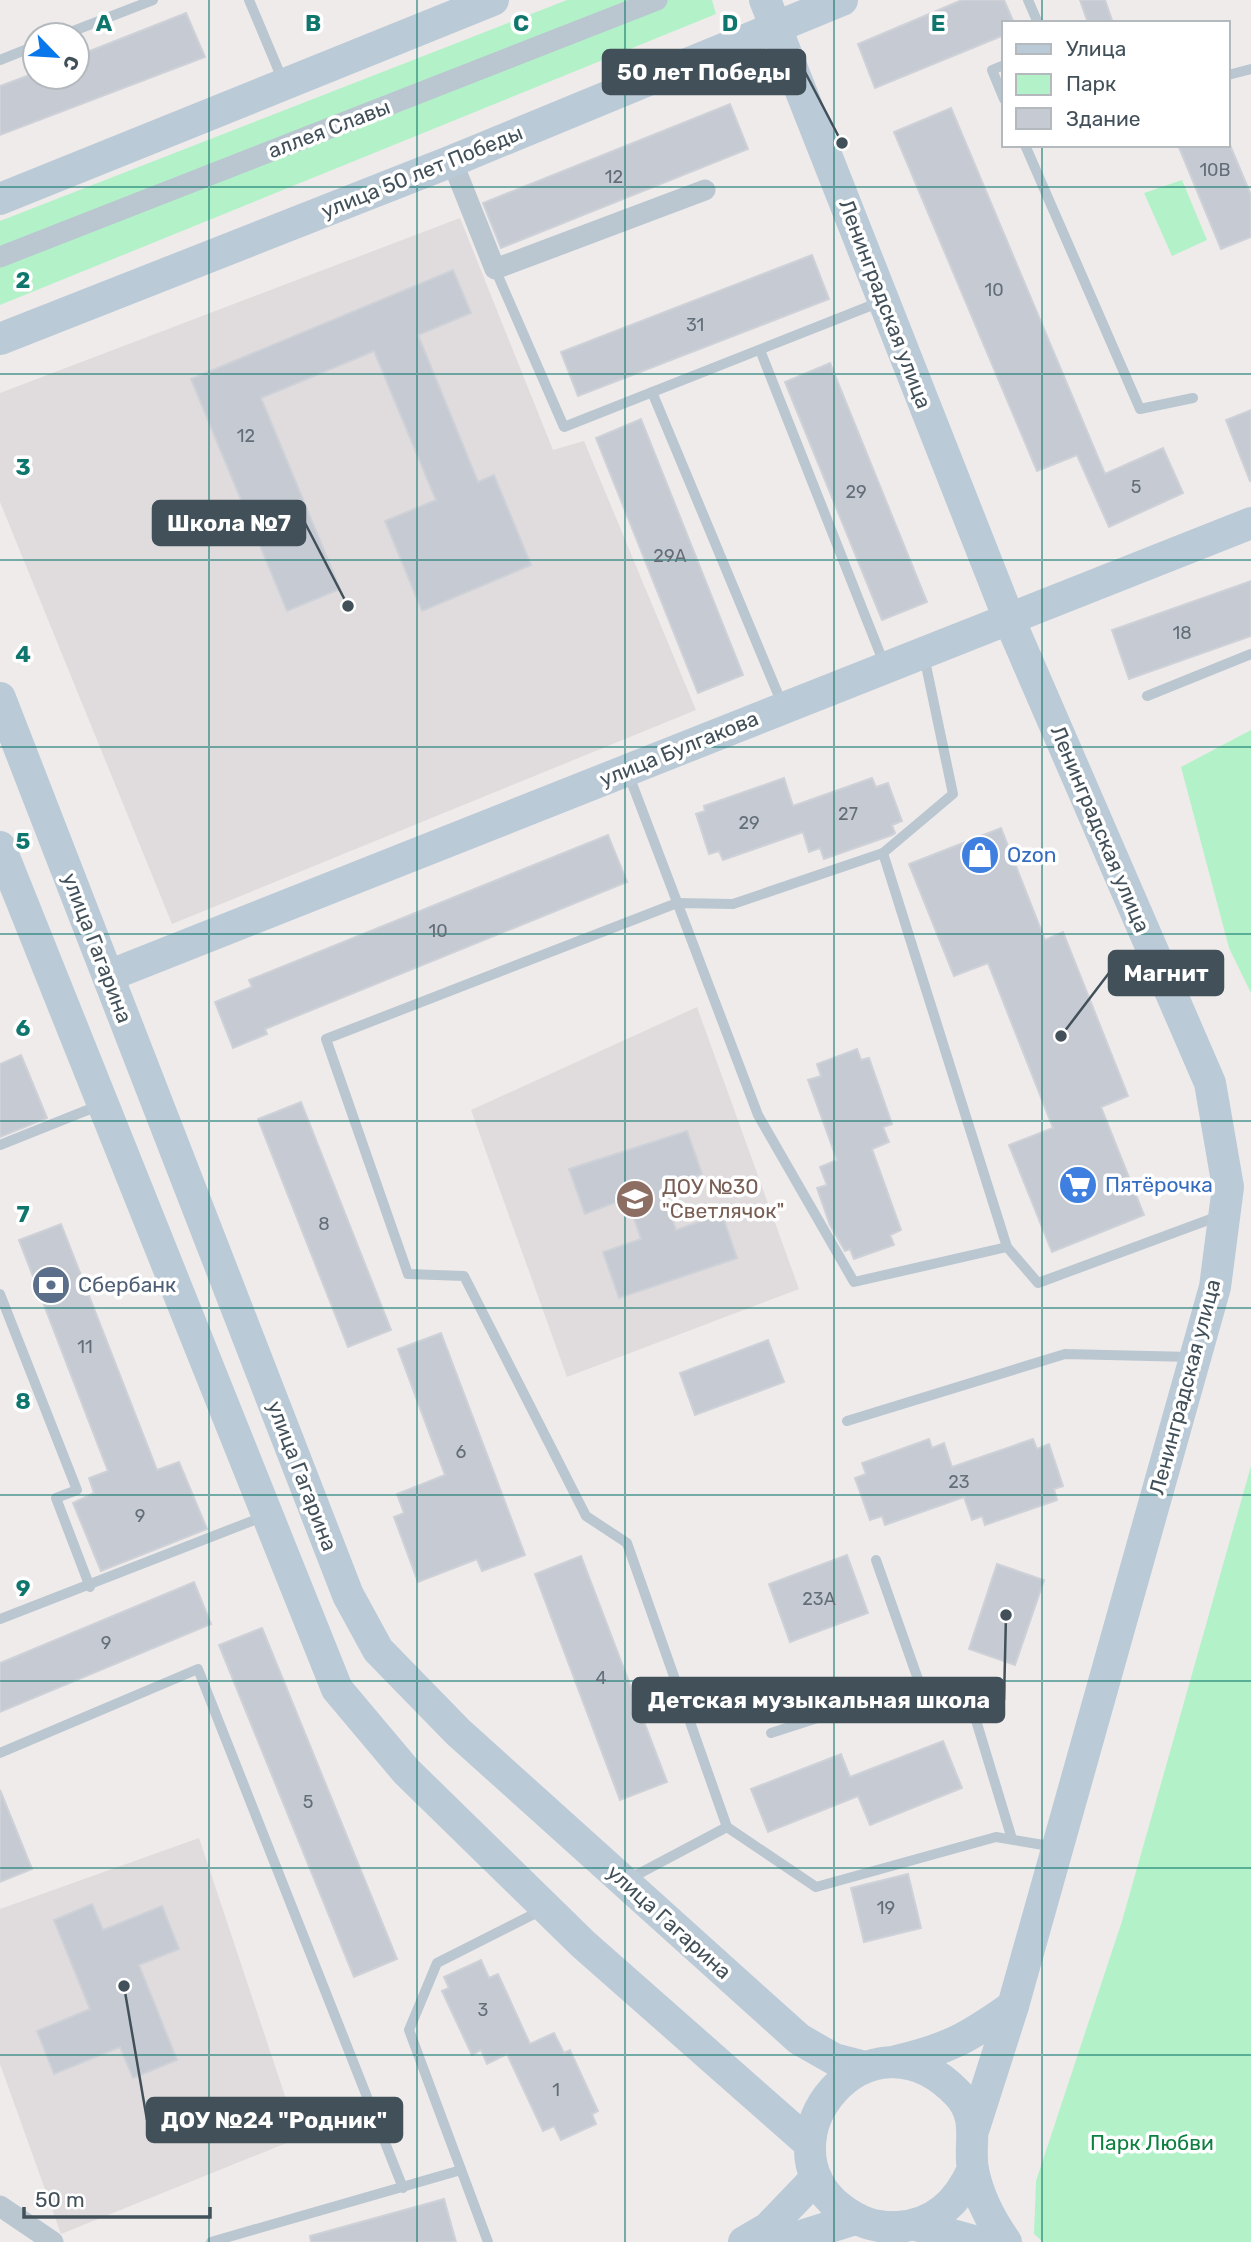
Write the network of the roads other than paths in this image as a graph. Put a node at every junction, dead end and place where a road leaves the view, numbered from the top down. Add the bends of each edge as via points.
1 (153, 0) edge
2 (249, 0) edge
3 (493, 0) edge
4 (657, 0) edge
5 (765, 0) edge
6 (842, 0) edge
7 (1028, 0) edge
8 (1037, 21) edge
9 (91, 24) edge
10 (777, 29) junction
11 (21, 52) edge
12 (0, 60) edge
13 (1002, 66) edge
14 (1251, 69) edge
15 (1230, 74) edge
16 (284, 85) junction
17 (1002, 94) edge
18 (1025, 147) edge
19 (452, 161) junction
20 (705, 190) dead end
21 (0, 199) edge
22 (0, 257) edge
23 (495, 269) junction
24 (883, 301) junction
25 (0, 339) edge
26 (760, 350) junction
27 (652, 392) junction
28 (1193, 398) dead end
29 (1251, 523) edge
30 (1009, 618) junction
31 (923, 653) junction
32 (1251, 654) edge
33 (886, 667) junction
34 (1147, 696) dead end
35 (0, 698) edge
36 (784, 708) junction
37 (627, 770) junction
38 (0, 847) edge
39 (883, 853) junction
40 (677, 903) junction
41 (108, 976) junction
42 (102, 1104) junction
43 (0, 1145) edge
44 (1224, 1213) junction
45 (1007, 1248) junction
46 (0, 1294) edge
47 (1195, 1357) junction
48 (847, 1421) dead end
49 (266, 1516) junction
50 (876, 1560) dead end
51 (90, 1587) junction
52 (0, 1619) edge
53 (920, 1685) junction
54 (771, 1733) dead end
55 (0, 1753) edge
56 (727, 1827) junction
57 (1012, 1839) junction
58 (1058, 1847) junction
59 (624, 1882) junction
60 (546, 1908) junction
61 (1013, 2006) junction
62 (879, 2065) junction
63 (974, 2128) junction
64 (810, 2144) junction
65 (973, 2169) junction
66 (461, 2170) junction
67 (816, 2178) junction
68 (403, 2188) junction
69 (0, 2206) edge
70 (855, 2219) junction
71 (916, 2225) junction
72 (799, 2239) edge
73 (52, 2242) edge
74 (211, 2242) edge
75 (488, 2242) edge
76 (744, 2242) edge
77 (977, 2242) edge
78 (1006, 2242) edge

1 - 9 lane
2 - 16 lane
3 - 16 street
4 - 22 street, аллея Славы
5 - 10 street, Ленинградская улица
6 - 10 street, улица 50 лет Победы
7 - 8 lane
10 - 19 street, улица 50 лет Победы
10 - 24 street, Ленинградская улица
11 - 12 lane
13 - 17 lane via 992,70
14 - 15 lane
16 - 21 street
18 - 28 lane via 1140,409
19 - 23 street
19 - 25 street, улица 50 лет Победы
20 - 23 street
23 - 27 lane via 564,427
24 - 26 lane
24 - 30 street, Ленинградская улица
26 - 27 lane
26 - 33 lane
27 - 36 lane
29 - 30 street, улица Булгакова
30 - 31 street, улица Булгакова
30 - 44 street, Ленинградская улица via 1210,1083 1228,1187
31 - 33 street, улица Булгакова
31 - 39 lane via 953,794
32 - 34 lane
33 - 36 street, улица Булгакова
35 - 41 street, улица Гагарина
36 - 37 street, улица Булгакова
37 - 40 lane
37 - 41 street, улица Булгакова
38 - 42 street
39 - 40 lane via 733,904
39 - 45 lane
40 - 45 lane via 758,1115 854,1282
40 - 56 lane via 326,1040 408,1274 464,1276 586,1516 627,1543
41 - 59 street, улица Гагарина via 348,1595 378,1650 458,1732
42 - 43 lane
42 - 49 street
44 - 45 lane via 1038,1283
44 - 47 street, Ленинградская улица via 1215,1287
46 - 51 lane via 77,1490 56,1498
47 - 48 lane via 1065,1354
47 - 58 street, Ленинградская улица
49 - 51 lane
49 - 60 street via 337,1689 407,1771
50 - 53 lane
51 - 52 lane
53 - 54 lane
53 - 57 lane via 975,1717
55 - 68 lane via 198,1669
56 - 57 lane via 816,1887 996,1837
56 - 59 lane
57 - 58 lane
58 - 61 street, Ленинградская улица
59 - 62 street, улица Гагарина via 799,2039 834,2059
60 - 64 street
60 - 66 lane via 437,1963 409,2030
61 - 62 street via 940,2051
61 - 63 street, Ленинградская улица
62 - 63 street via 916,2065 942,2078 961,2098
62 - 64 street via 839,2082 817,2111
63 - 65 street
64 - 67 street
65 - 71 street via 962,2192 943,2212
65 - 78 street via 991,2222
66 - 68 lane
66 - 75 lane
67 - 70 street via 830,2200
67 - 76 street via 768,2228
68 - 74 lane
69 - 73 street
70 - 71 street via 880,2228
70 - 72 street
71 - 77 street

